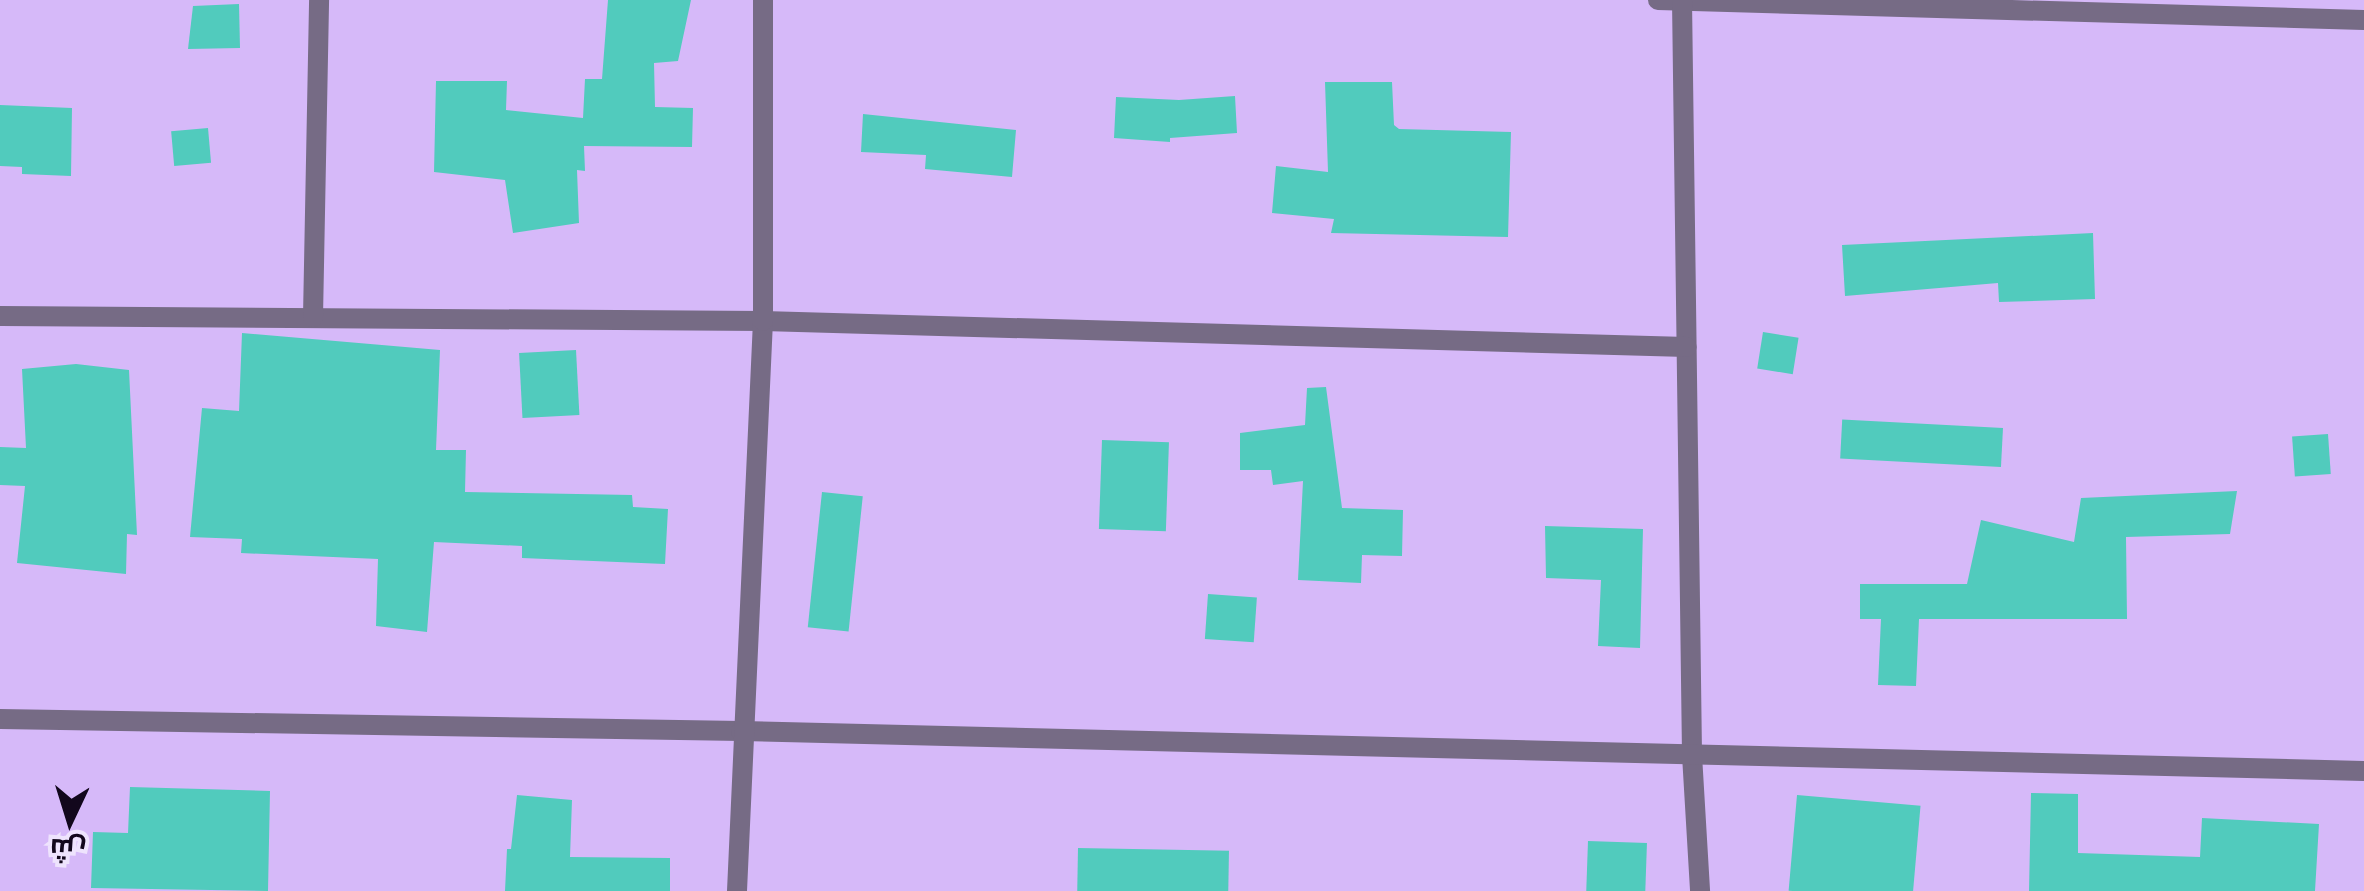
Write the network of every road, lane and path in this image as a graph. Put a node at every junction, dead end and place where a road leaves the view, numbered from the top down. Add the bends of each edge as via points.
1 (319, 0) edge
2 (763, 0) edge
3 (1658, 0) edge
4 (1682, 1) edge
5 (2364, 20) edge
6 (0, 316) edge
7 (313, 317) junction
8 (764, 321) junction
9 (1686, 347) junction
10 (0, 719) edge
11 (741, 731) junction
12 (1692, 755) junction
13 (2364, 771) edge
14 (736, 891) edge
15 (1700, 891) edge

1 - 7 street
2 - 8 street
3 - 4 street
4 - 5 street
4 - 9 street
6 - 7 street
7 - 8 street
8 - 9 street
8 - 11 street
9 - 12 street
10 - 11 street
11 - 12 street
11 - 14 street
12 - 13 street
12 - 15 street

